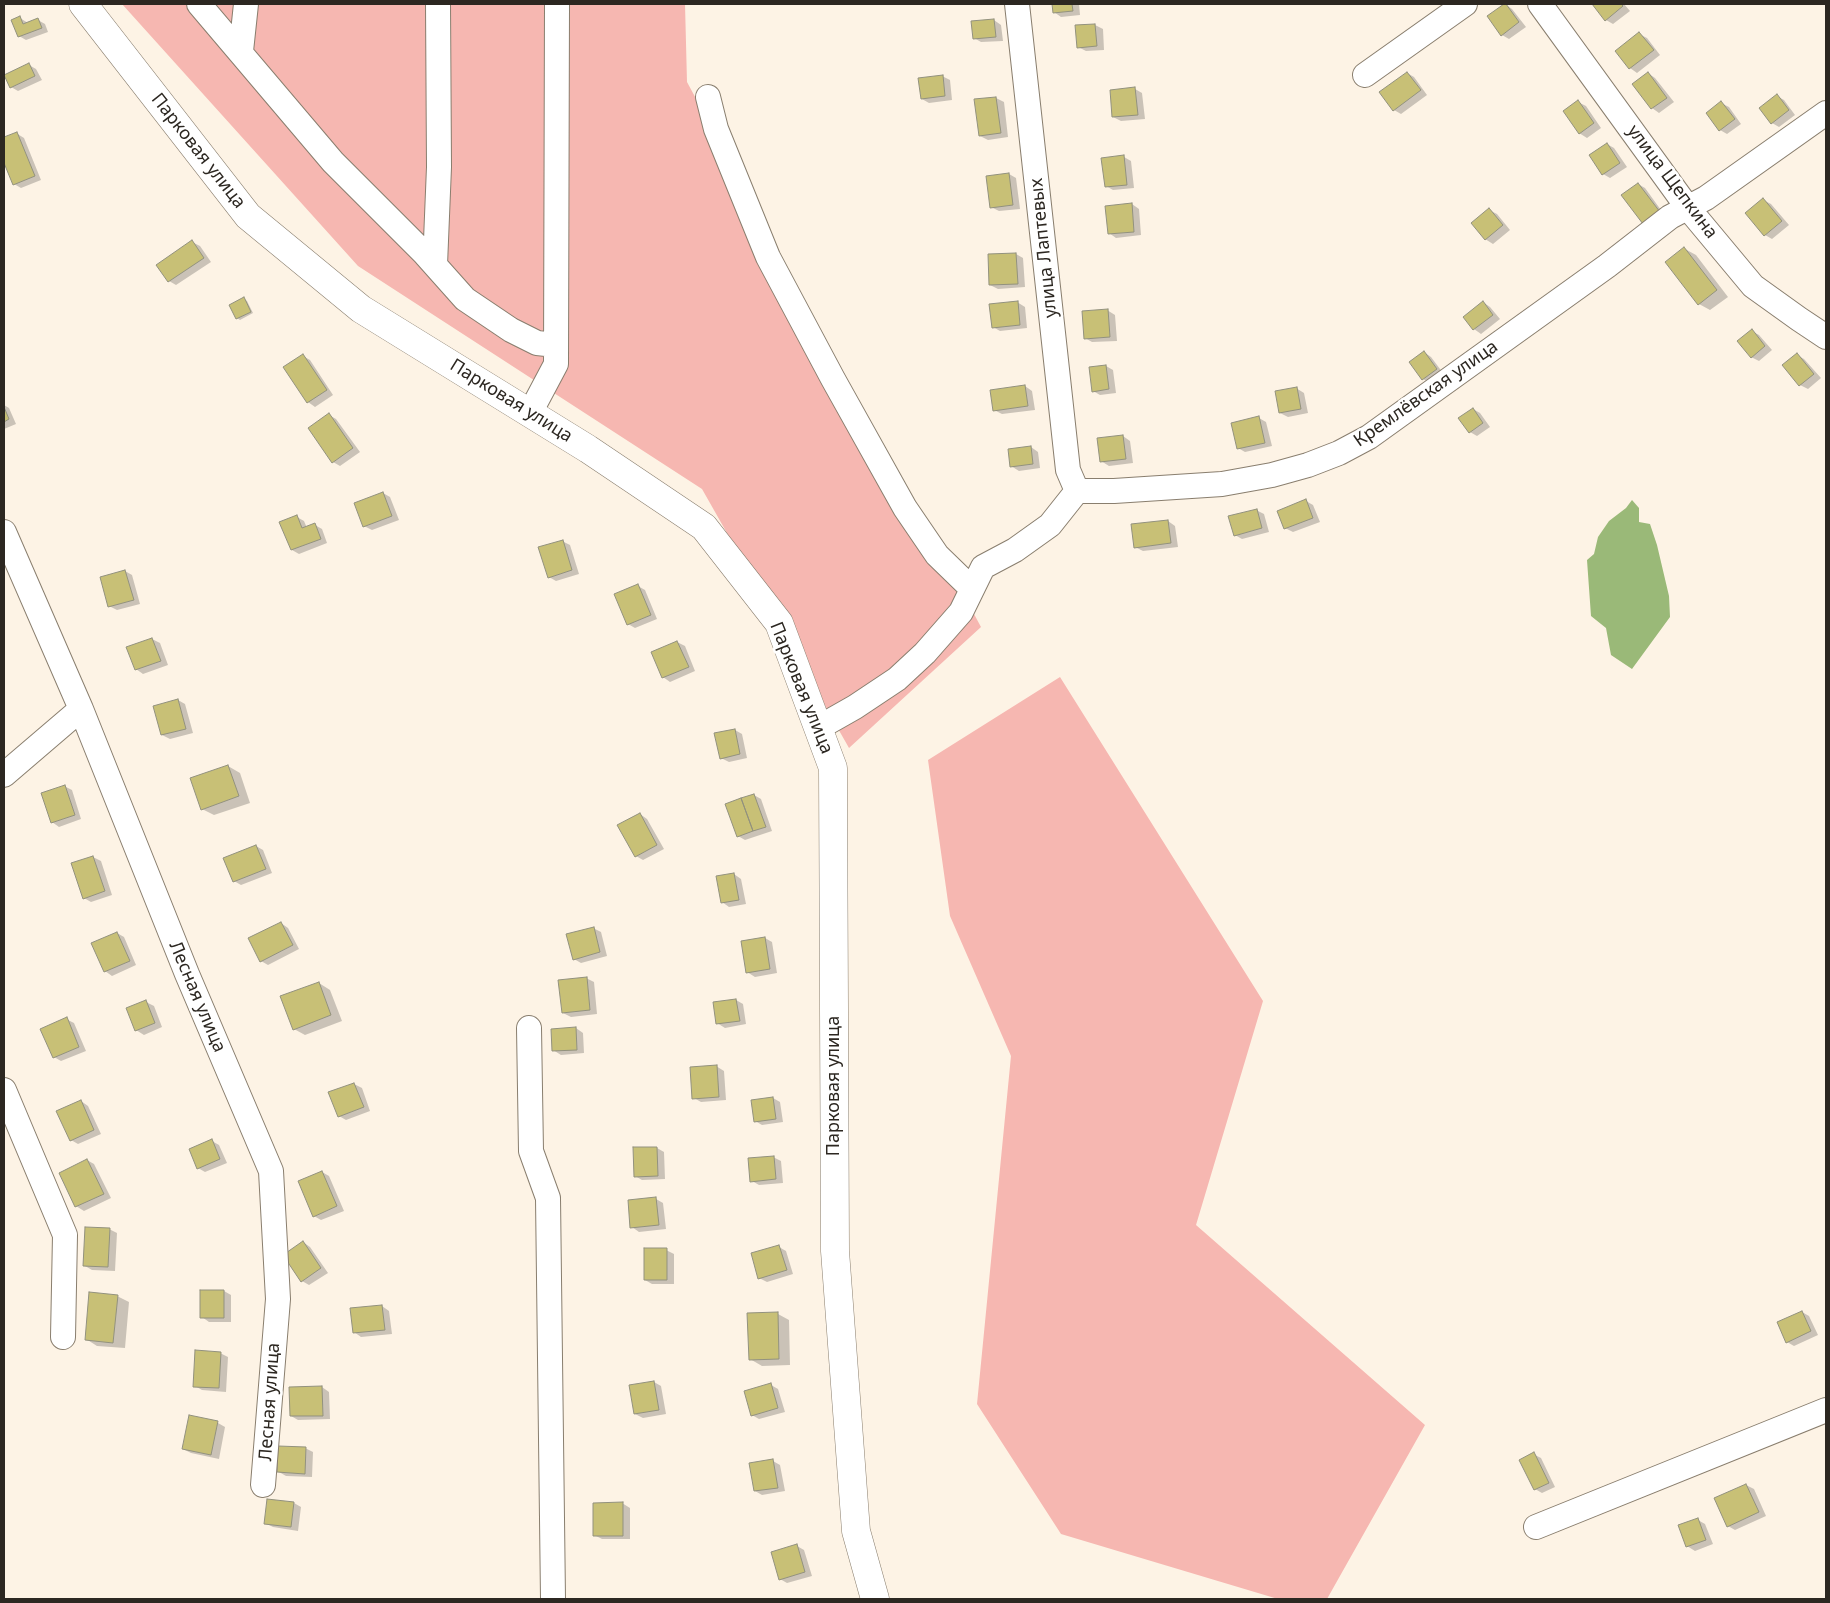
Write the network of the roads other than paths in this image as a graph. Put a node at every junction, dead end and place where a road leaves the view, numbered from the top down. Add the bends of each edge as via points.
1 (83, 4) edge
2 (199, 4) edge
3 (246, 4) edge
4 (438, 4) edge
5 (557, 4) edge
6 (1017, 4) edge
7 (1465, 4) edge
8 (1540, 4) edge
9 (240, 51) junction
10 (1364, 75) dead end
11 (708, 97) dead end
12 (1826, 113) edge
13 (1688, 208) junction
14 (435, 265) junction
15 (1826, 337) edge
16 (556, 345) junction
17 (530, 413) junction
18 (1077, 491) junction
19 (4, 532) edge
20 (972, 588) junction
21 (81, 709) junction
22 (818, 728) junction
23 (4, 775) edge
24 (529, 1028) dead end
25 (4, 1090) edge
26 (63, 1337) dead end
27 (1826, 1410) edge
28 (264, 1485) dead end
29 (1536, 1527) dead end
30 (553, 1599) edge
31 (876, 1599) edge

1 - 17 main road, Парковая улица via 248,216 361,309
2 - 9 street
3 - 9 street
4 - 14 street via 439,167
5 - 16 street
6 - 18 street, улица Лаптевых via 1068,470
7 - 10 street
8 - 13 street, улица Щепкина
9 - 14 street via 333,162
11 - 20 street via 716,129 768,257 833,379 905,508 937,555
12 - 13 street, Кремлёвская улица
13 - 15 street, улица Щепкина via 1753,286
13 - 18 street, Кремлёвская улица via 1670,217 1369,437 1339,453 1308,465 1222,484
14 - 16 street via 465,299 511,330 537,343
16 - 17 street via 556,364
17 - 22 main road, Парковая улица via 704,526 779,623
18 - 20 street via 1050,525 1015,550 983,567
19 - 21 street, Лесная улица
20 - 22 street via 961,612 925,654 855,707
21 - 23 street
21 - 28 street, Лесная улица via 187,974 271,1171 278,1299
22 - 31 main road, Парковая улица via 833,768 835,1251 856,1531
24 - 30 street via 531,1151 548,1198
25 - 26 street via 65,1235
27 - 29 street

